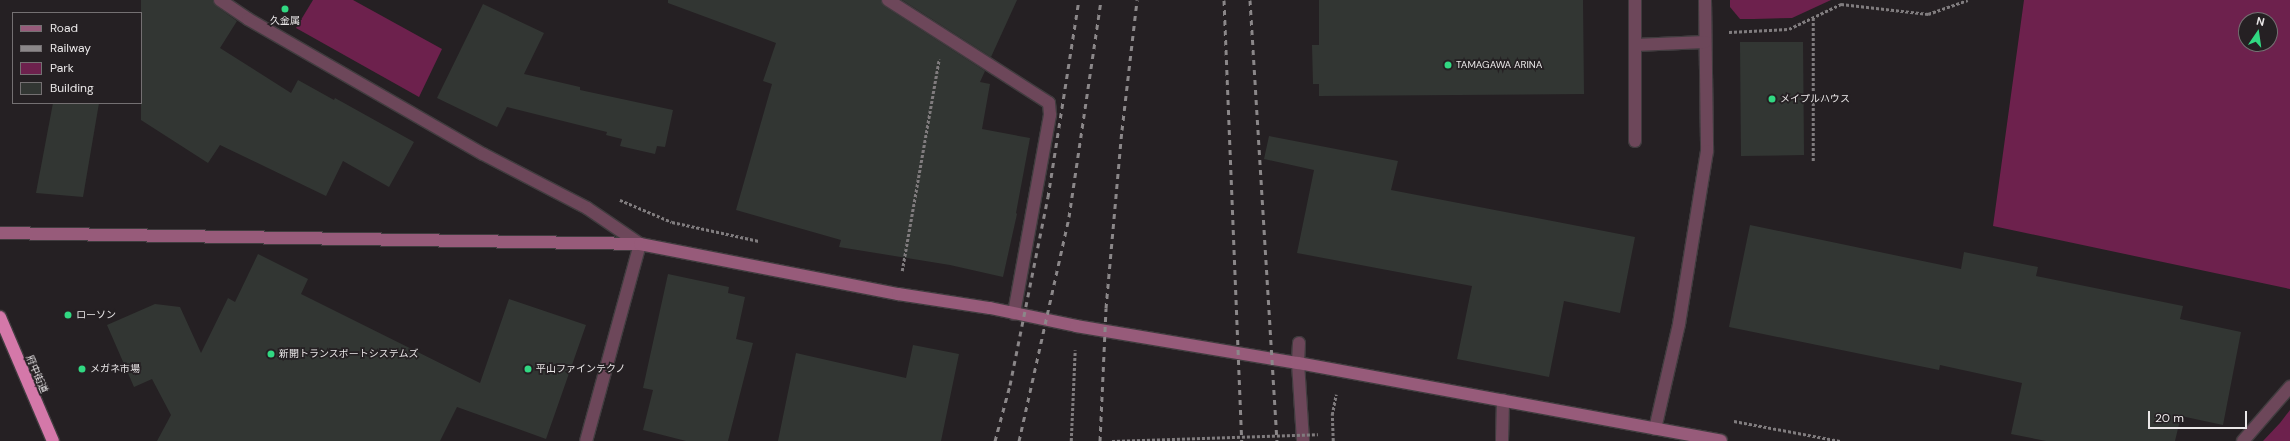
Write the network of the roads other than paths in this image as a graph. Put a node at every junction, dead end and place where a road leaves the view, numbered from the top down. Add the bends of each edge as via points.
1 (220, 0) edge
2 (888, 0) edge
3 (1635, 0) edge
4 (1704, 0) edge
5 (1705, 38) junction
6 (1635, 45) junction
7 (1635, 141) dead end
8 (0, 233) edge
9 (640, 244) junction
10 (1014, 314) junction
11 (0, 317) edge
12 (1299, 343) dead end
13 (1298, 363) junction
14 (2290, 387) edge
15 (1503, 400) junction
16 (1655, 429) junction
17 (1706, 440) edge
18 (52, 441) edge
19 (586, 441) edge
20 (1303, 441) edge
21 (1502, 441) edge
22 (1721, 441) edge
23 (2244, 441) edge

1 - 9 street via 262,27 476,150 587,208
2 - 10 street via 1049,103 1050,115
3 - 6 street
4 - 5 street
5 - 6 street
5 - 16 street via 1707,151 1679,324
6 - 7 street
8 - 9 street
9 - 10 street
9 - 19 street
10 - 13 street
11 - 18 highway, 府中街道
12 - 13 street
13 - 15 street
13 - 20 street
14 - 23 street
15 - 16 street
15 - 21 street
16 - 17 street
17 - 22 street

